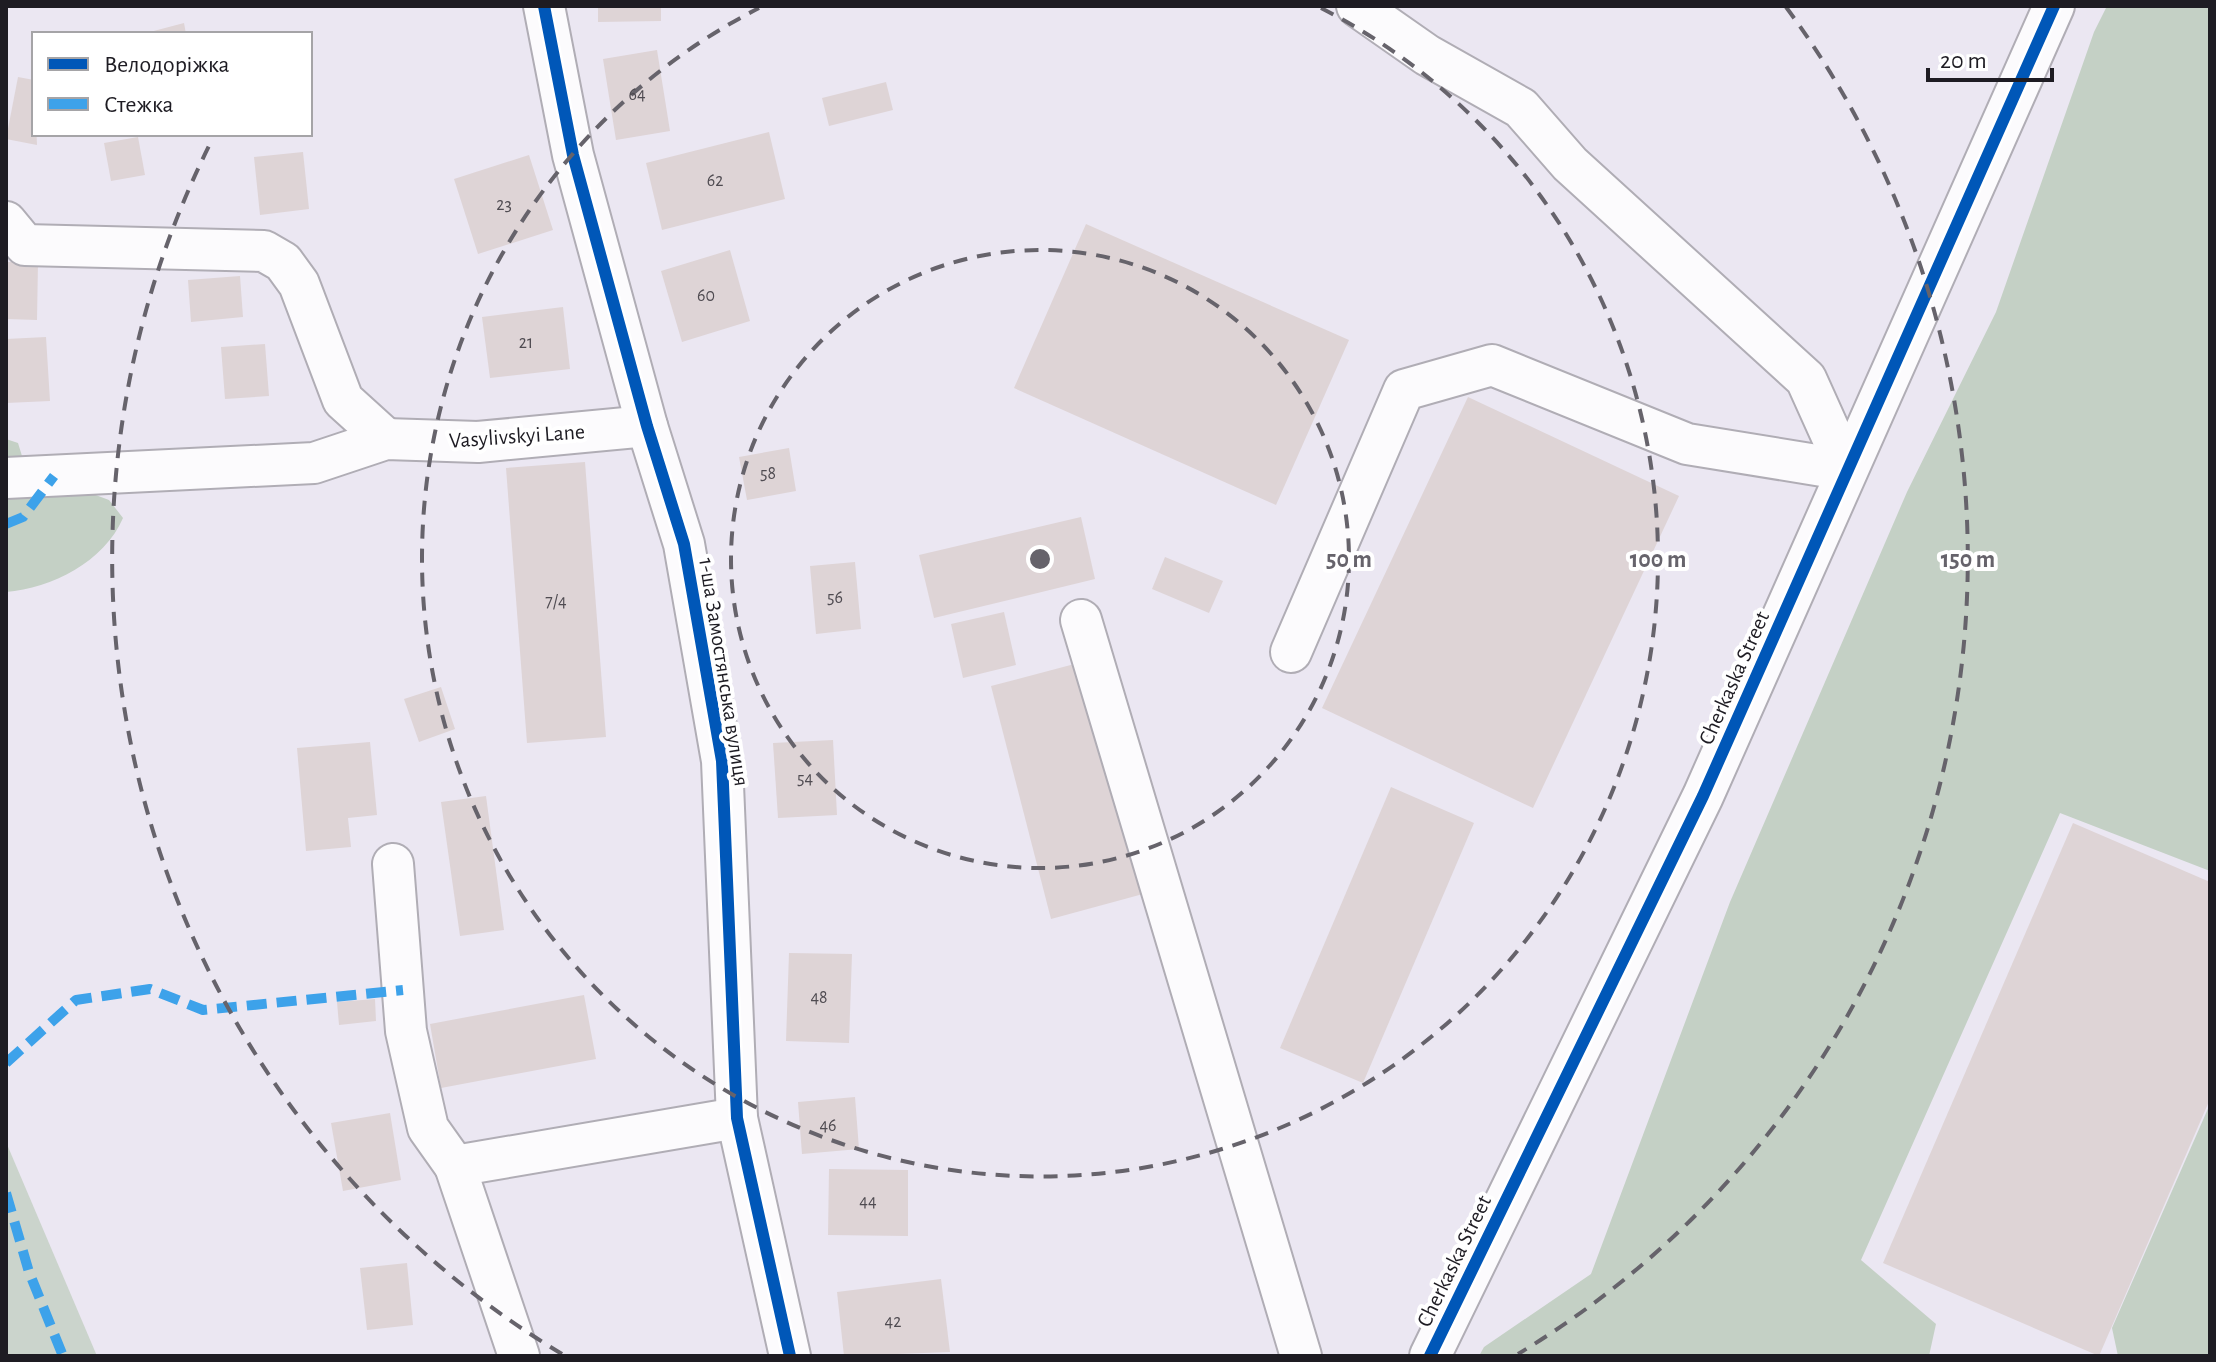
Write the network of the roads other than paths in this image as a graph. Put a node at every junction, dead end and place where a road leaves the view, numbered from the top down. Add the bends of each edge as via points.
1 (544, 6) edge
2 (1357, 6) edge
3 (2054, 6) edge
4 (6, 222) edge
5 (647, 426) junction
6 (386, 439) junction
7 (1847, 470) junction
8 (6, 478) edge
9 (1081, 620) dead end
10 (1291, 652) dead end
11 (393, 864) dead end
12 (737, 1118) junction
13 (455, 1166) junction
14 (519, 1356) edge
15 (790, 1356) edge
16 (1301, 1356) edge
17 (1430, 1356) edge

1 - 5 street, 1-ша Замостянська вулиця via 573,155
2 - 7 street via 1427,55 1521,108 1570,164 1806,379
3 - 7 street, Cherkaska Street
4 - 6 street via 25,245 264,251 283,262 299,284 343,400
5 - 6 street, Vasylivskyi Lane via 478,442
5 - 12 street, 1-ша Замостянська вулиця via 684,544 722,761
6 - 8 street via 314,463
7 - 10 street via 1687,444 1492,365 1404,390
7 - 17 street, Cherkaska Street via 1703,796
9 - 16 street
11 - 13 street via 406,1031 428,1128
12 - 13 street
12 - 15 street, 1-ша Замостянська вулиця
13 - 14 street

